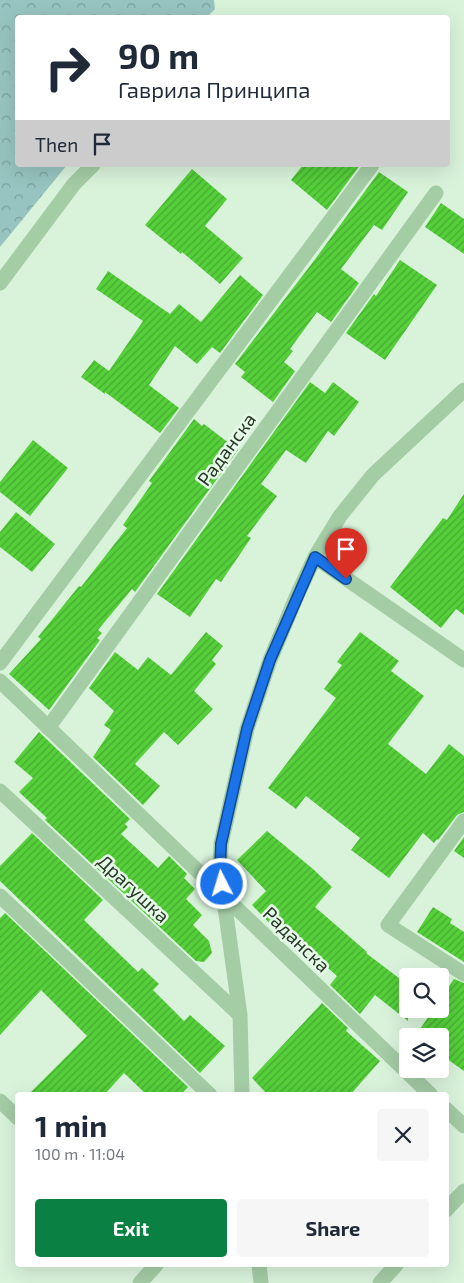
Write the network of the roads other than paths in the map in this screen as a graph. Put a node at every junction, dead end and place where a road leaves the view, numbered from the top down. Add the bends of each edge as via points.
1 (91, 167) edge
2 (371, 167) edge
3 (436, 193) dead end
4 (0, 283) edge
5 (464, 390) edge
6 (315, 557) junction
7 (464, 660) edge
8 (0, 663) edge
9 (0, 682) edge
10 (48, 728) junction
11 (0, 791) edge
12 (464, 821) edge
13 (0, 896) edge
14 (224, 898) junction
15 (464, 974) edge
16 (240, 1015) junction
17 (207, 1092) edge
18 (242, 1092) edge
19 (429, 1092) edge
20 (0, 1101) edge
21 (449, 1112) edge
22 (15, 1115) edge
23 (464, 1126) edge
24 (464, 1191) edge
25 (449, 1207) edge
26 (154, 1267) edge
27 (259, 1267) edge
28 (394, 1267) edge
29 (140, 1283) edge
30 (261, 1283) edge
31 (380, 1283) edge

1 - 4 street via 74,184
2 - 8 street
3 - 10 street, Раданска
5 - 6 street via 373,476 340,516
6 - 7 street
6 - 14 street via 270,660 247,729 221,844
9 - 10 street, Раданска
10 - 14 street, Раданска
11 - 16 street, Драгушка
12 - 15 street via 388,925
13 - 17 street
14 - 16 street
14 - 19 street, Раданска
16 - 18 street
20 - 22 street
21 - 23 street
24 - 25 street
26 - 29 street
27 - 30 street
28 - 31 street

